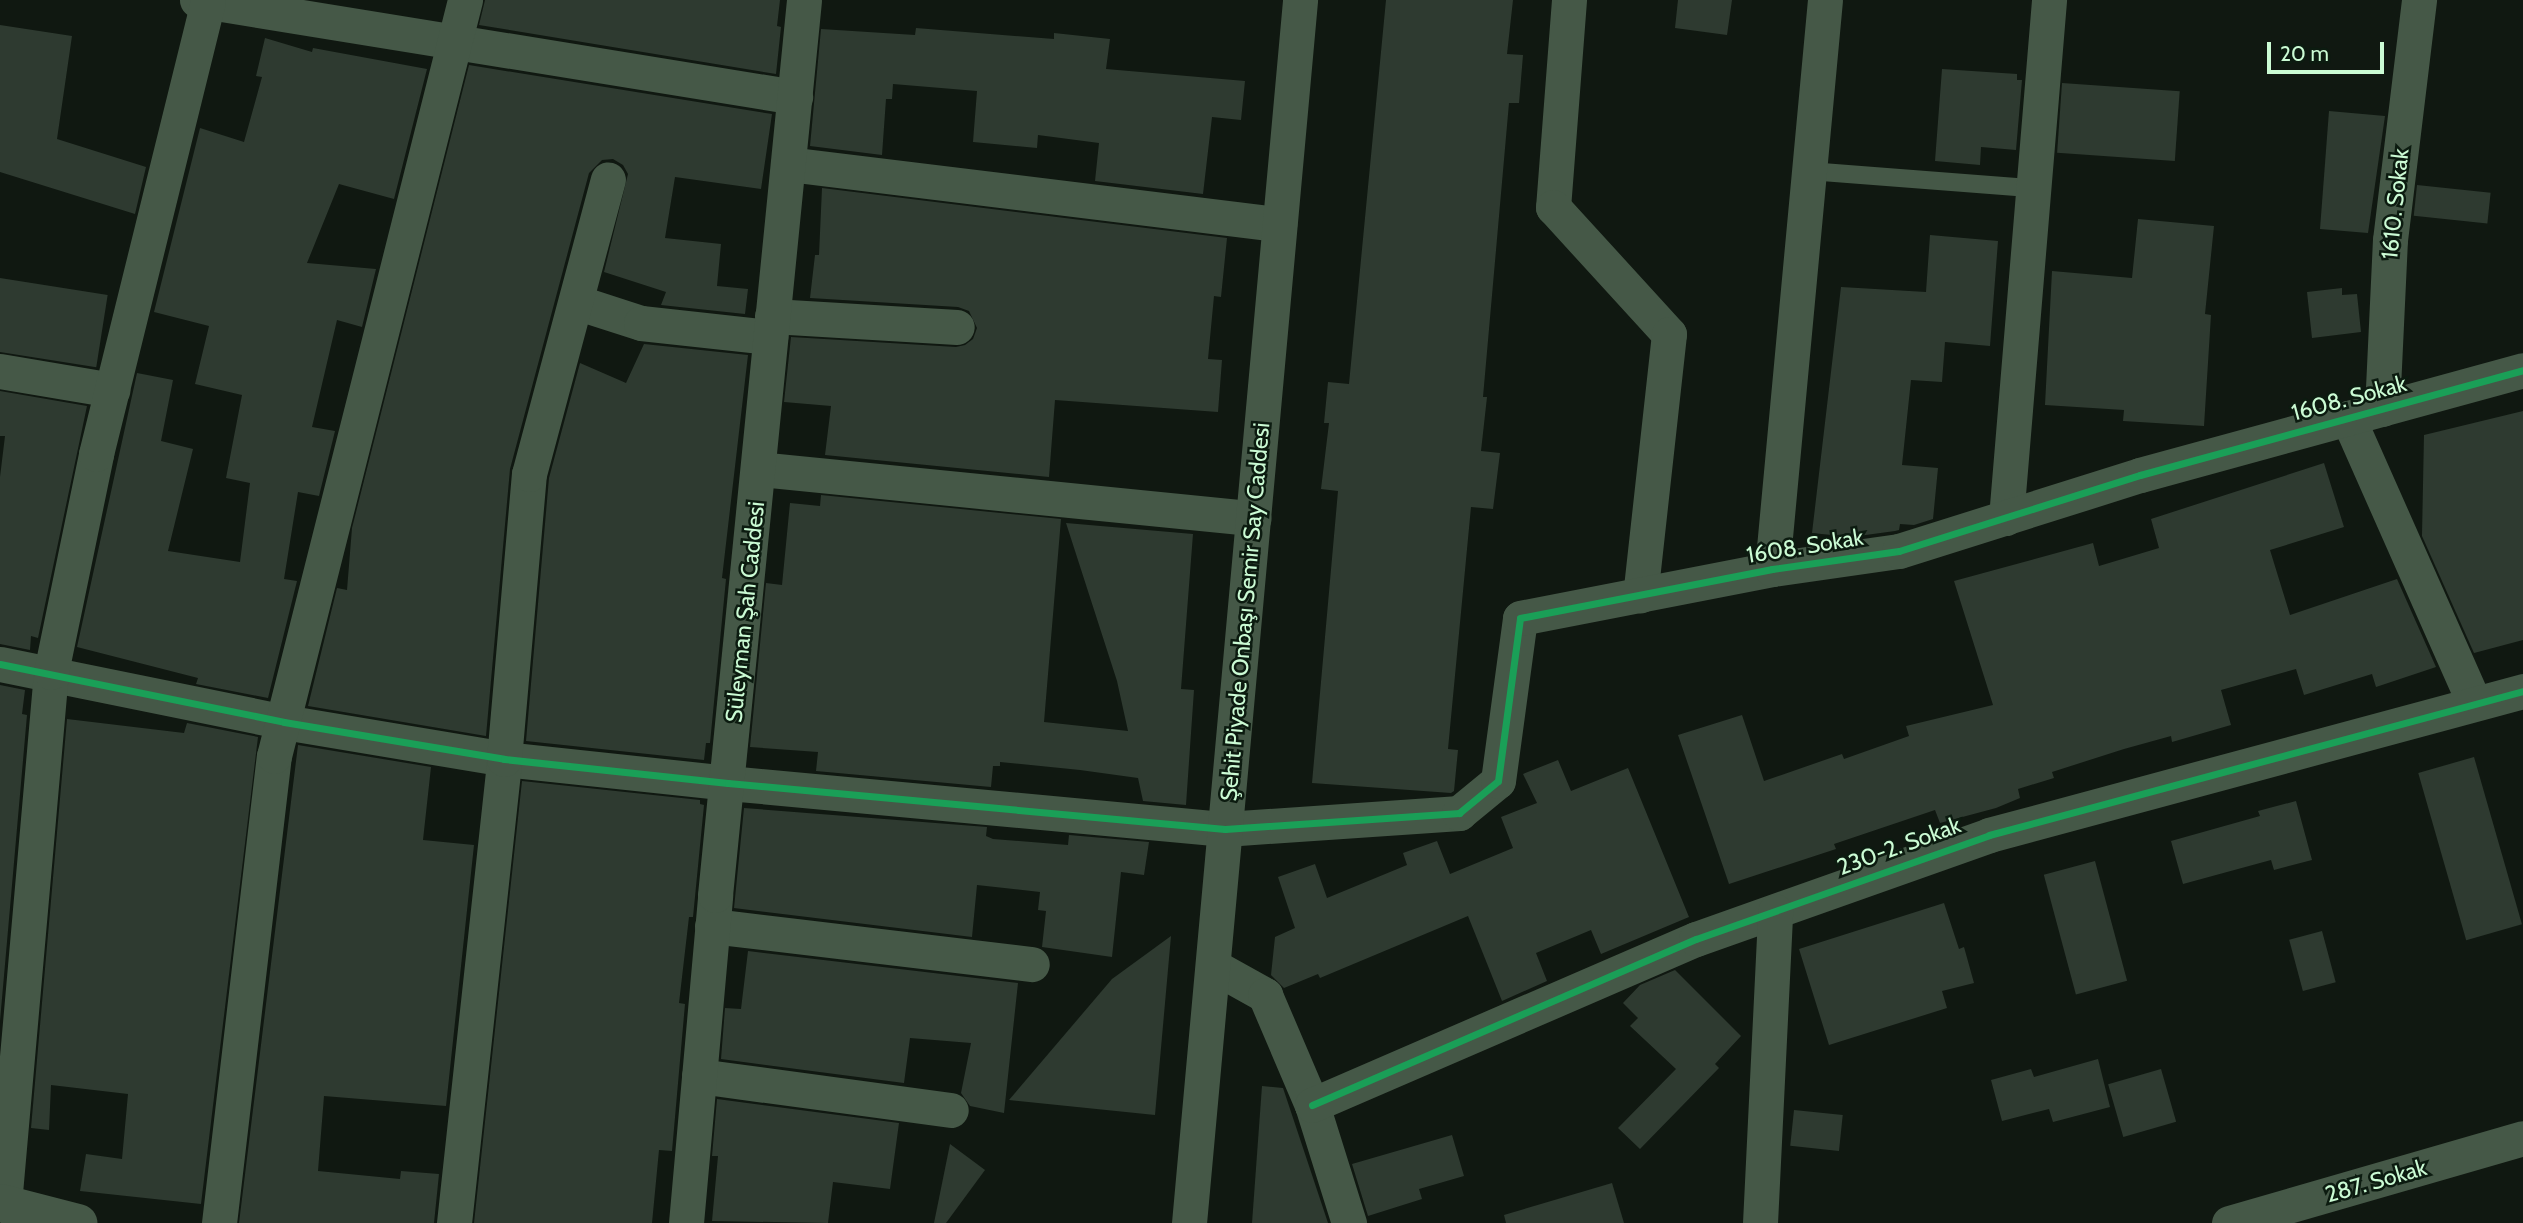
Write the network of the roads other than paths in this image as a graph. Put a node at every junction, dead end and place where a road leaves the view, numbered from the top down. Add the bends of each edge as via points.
1 (465, 0) edge
2 (804, 0) edge
3 (1300, 0) edge
4 (1569, 0) edge
5 (1825, 0) edge
6 (2049, 0) edge
7 (2418, 0) edge
8 (202, 1) edge
9 (455, 42) junction
10 (794, 97) junction
11 (788, 164) junction
12 (1809, 171) junction
13 (608, 179) dead end
14 (2032, 188) junction
15 (1279, 224) junction
16 (576, 302) junction
17 (771, 327) junction
18 (957, 327) dead end
19 (2523, 370) edge
20 (0, 371) edge
21 (112, 390) junction
22 (2382, 409) junction
23 (2348, 418) junction
24 (759, 469) junction
25 (1254, 518) junction
26 (2006, 518) junction
27 (1772, 569) junction
28 (1640, 595) junction
29 (0, 664) edge
30 (51, 672) junction
31 (2523, 691) edge
32 (2474, 702) junction
33 (284, 722) junction
34 (504, 759) junction
35 (728, 783) junction
36 (1225, 829) junction
37 (1775, 911) junction
38 (712, 926) junction
39 (1032, 964) dead end
40 (1213, 967) junction
41 (699, 1076) junction
42 (1312, 1105) junction
43 (951, 1110) dead end
44 (2523, 1138) edge
45 (2, 1204) edge
46 (78, 1223) edge
47 (219, 1223) edge
48 (454, 1223) edge
49 (686, 1223) edge
50 (1189, 1223) edge
51 (1349, 1223) edge
52 (1760, 1223) edge
53 (2229, 1223) edge

1 - 9 street
2 - 10 street, Süleyman Şah Caddesi
3 - 15 street, Şehit Piyade Onbaşı Semir Say Caddesi
4 - 28 street via 1553,206 1669,334
5 - 12 street
6 - 14 street
7 - 22 street, 1610. Sokak via 2390,240
8 - 9 street
8 - 21 street
9 - 10 street
9 - 33 street
10 - 11 street, Süleyman Şah Caddesi
11 - 15 street
11 - 17 street, Süleyman Şah Caddesi
12 - 14 lane
12 - 27 street
13 - 16 street
14 - 26 street
15 - 25 street, Şehit Piyade Onbaşı Semir Say Caddesi
16 - 17 street via 641,323
16 - 34 street via 529,474
17 - 18 street
17 - 24 street, Süleyman Şah Caddesi
19 - 22 street, 1608. Sokak
20 - 21 street
21 - 30 street
22 - 23 street, 1608. Sokak
23 - 26 street, 1608. Sokak via 2140,475
23 - 32 street
24 - 25 street
24 - 35 street, Süleyman Şah Caddesi
25 - 36 street, Şehit Piyade Onbaşı Semir Say Caddesi
26 - 27 street, 1608. Sokak via 1899,551
27 - 28 street, 1608. Sokak
28 - 36 street, 1608. Sokak via 1520,618 1498,781 1459,813
29 - 30 street
30 - 33 street
30 - 45 street
31 - 32 street, 230-2. Sokak
32 - 37 street, 230-2. Sokak via 1989,835
33 - 34 street
33 - 47 street via 274,756
34 - 35 street
34 - 48 street
35 - 36 street
35 - 38 street, Süleyman Şah Caddesi
36 - 40 street, Şehit Piyade Onbaşı Semir Say Caddesi
37 - 42 street, 230-2. Sokak via 1696,939
37 - 52 street
38 - 39 street
38 - 41 street, Süleyman Şah Caddesi
40 - 42 street via 1265,995
40 - 50 street, Şehit Piyade Onbaşı Semir Say Caddesi
41 - 43 street
41 - 49 street, Süleyman Şah Caddesi
42 - 51 street
44 - 53 street, 287. Sokak
45 - 46 street

